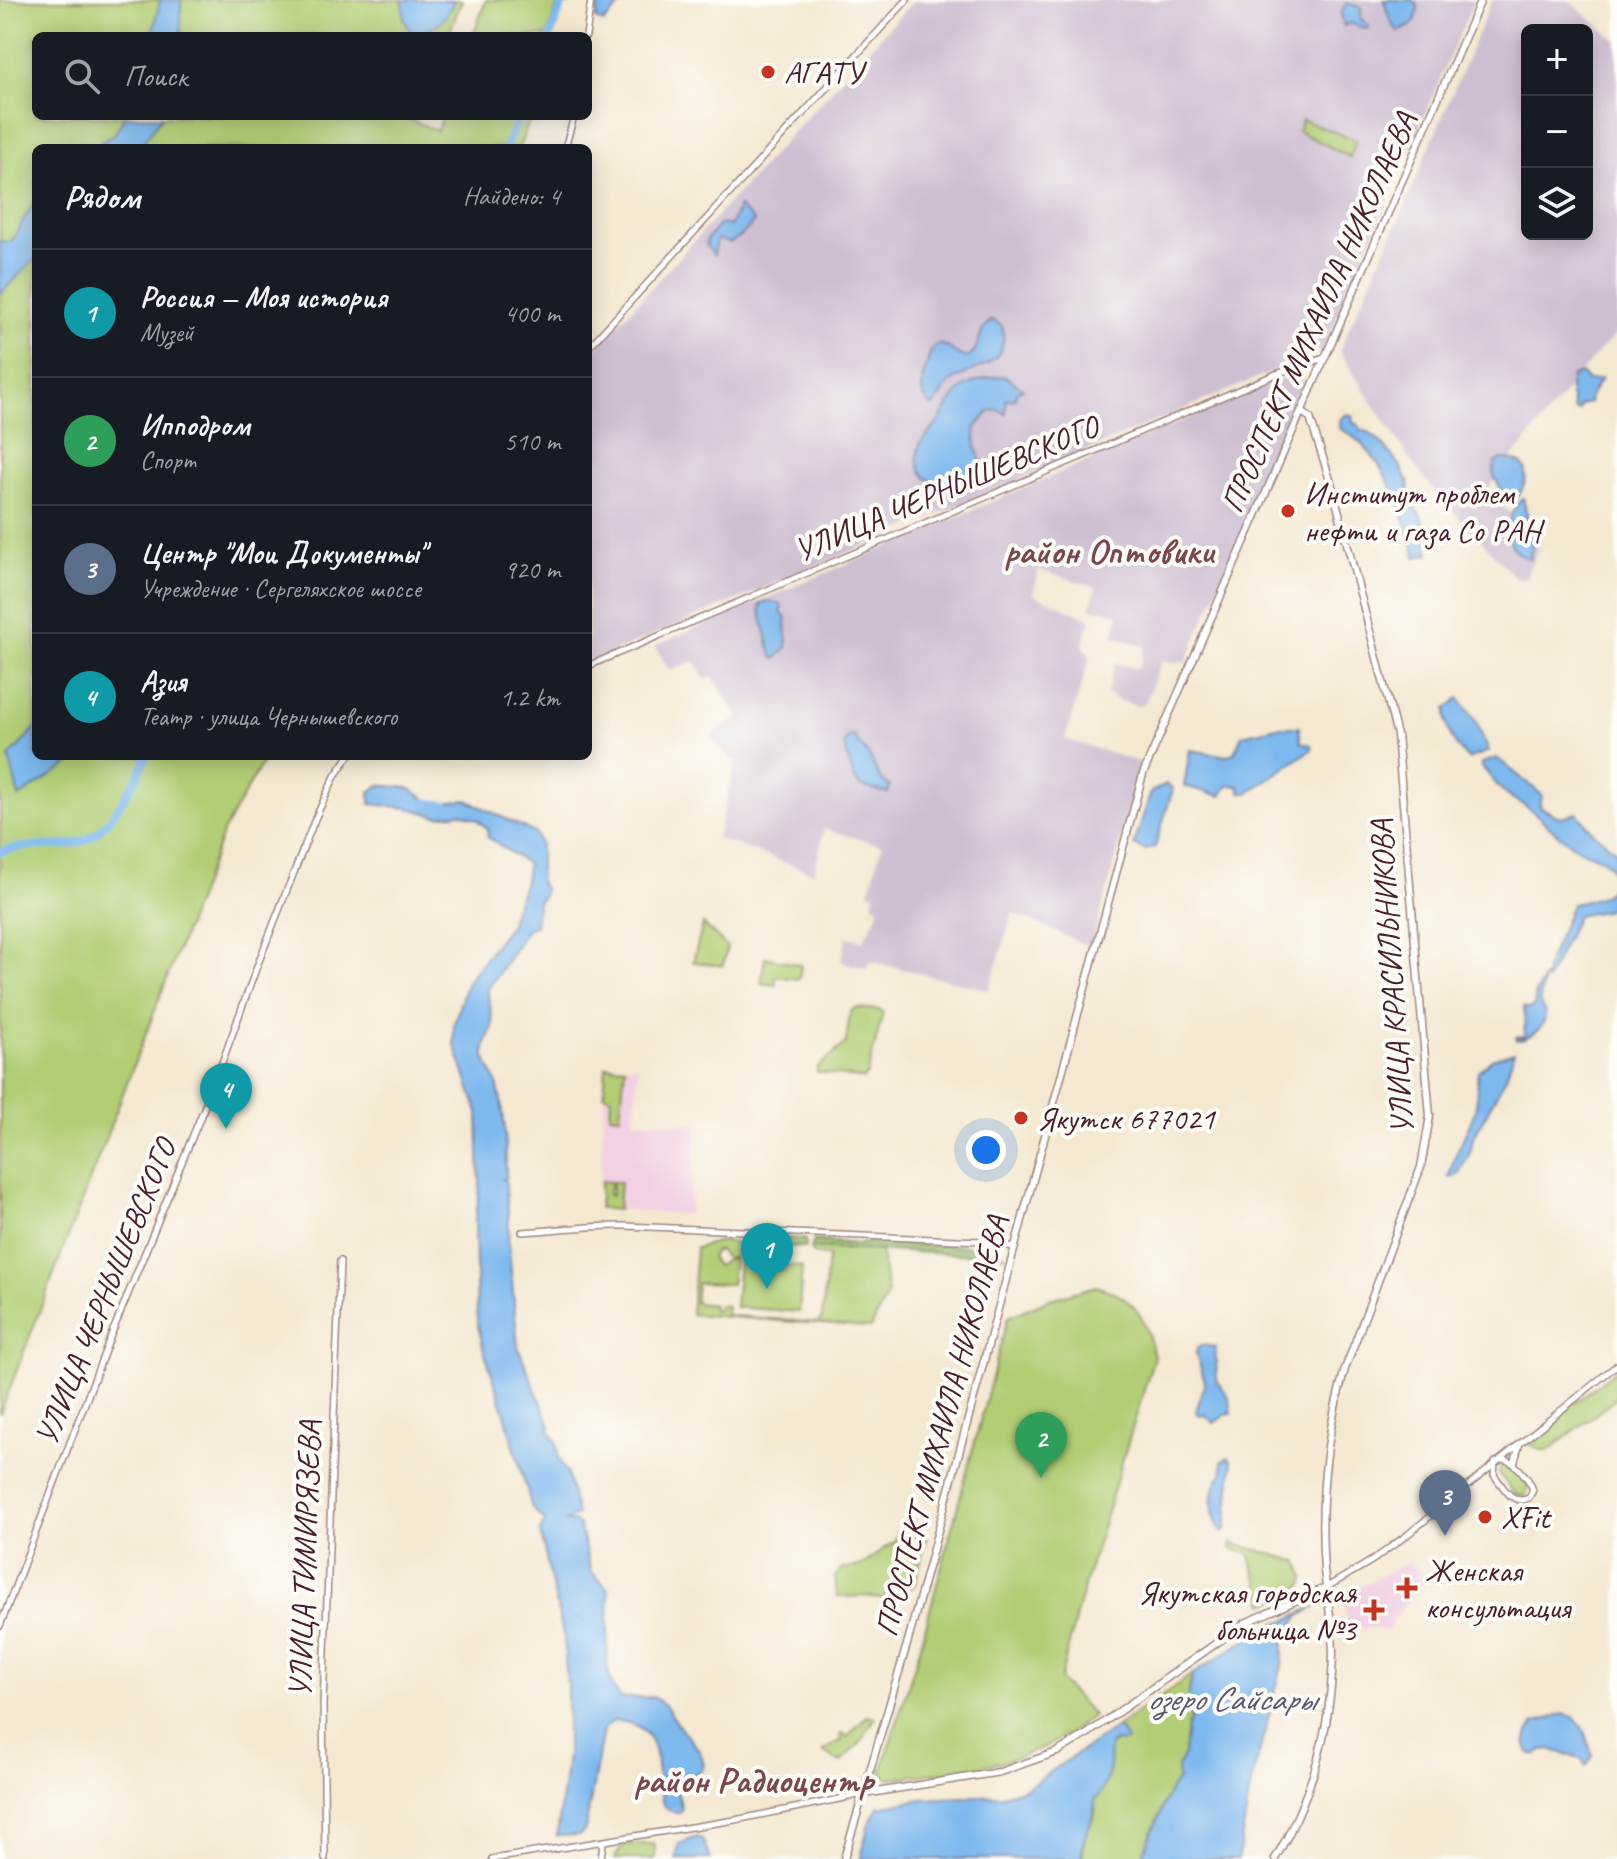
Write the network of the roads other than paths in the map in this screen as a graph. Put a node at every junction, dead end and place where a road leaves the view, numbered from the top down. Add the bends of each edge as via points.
1 (591, 0) edge
2 (907, 0) edge
3 (1481, 0) edge
4 (587, 32) edge
5 (573, 120) edge
6 (566, 144) edge
7 (592, 344) edge
8 (1324, 358) junction
9 (1301, 411) junction
10 (592, 664) edge
11 (345, 760) edge
12 (522, 1232) dead end
13 (1014, 1247) junction
14 (340, 1261) dead end
15 (1617, 1365) edge
16 (1520, 1442) junction
17 (1495, 1462) junction
18 (1514, 1464) junction
19 (1494, 1475) junction
20 (1476, 1478) junction
21 (1327, 1587) junction
22 (0, 1626) edge
23 (864, 1794) junction
24 (603, 1842) junction
25 (325, 1859) edge
26 (492, 1859) edge
27 (601, 1859) edge
28 (844, 1859) edge
29 (1275, 1859) edge

1 - 4 main road
2 - 7 main road
3 - 8 main road, ПРОСПЕКТ МИХАИЛА НИКОЛАЕВА
5 - 6 main road
8 - 9 main road, ПРОСПЕКТ МИХАИЛА НИКОЛАЕВА
8 - 10 main road, УЛИЦА ЧЕРНЫШЕВСКОГО
9 - 13 main road, ПРОСПЕКТ МИХАИЛА НИКОЛАЕВА via 1143,774
9 - 21 main road, УЛИЦА КРАСИЛЬНИКОВА via 1310,418 1332,486 1397,735 1430,1108 1421,1167 1339,1391 1324,1483
11 - 22 main road, УЛИЦА ЧЕРНЫШЕВСКОГО via 315,819
12 - 13 main road via 597,1225 981,1241
13 - 23 main road, ПРОСПЕКТ МИХАИЛА НИКОЛАЕВА
14 - 25 main road, УЛИЦА ТИМИРЯЗЕВА via 323,1704
15 - 16 main road
16 - 17 main road
16 - 18 main road
17 - 18 main road
17 - 19 main road
17 - 20 main road
18 - 19 main road via 1531,1485 1529,1498 1515,1500
19 - 20 main road
20 - 21 main road via 1373,1560
21 - 23 main road via 1245,1623 1057,1752 1000,1772
21 - 29 main road, УЛИЦА КРАСИЛЬНИКОВА via 1333,1652 1324,1734 1308,1790
23 - 24 main road
23 - 28 main road, ПРОСПЕКТ МИХАИЛА НИКОЛАЕВА
24 - 26 main road
24 - 27 main road

